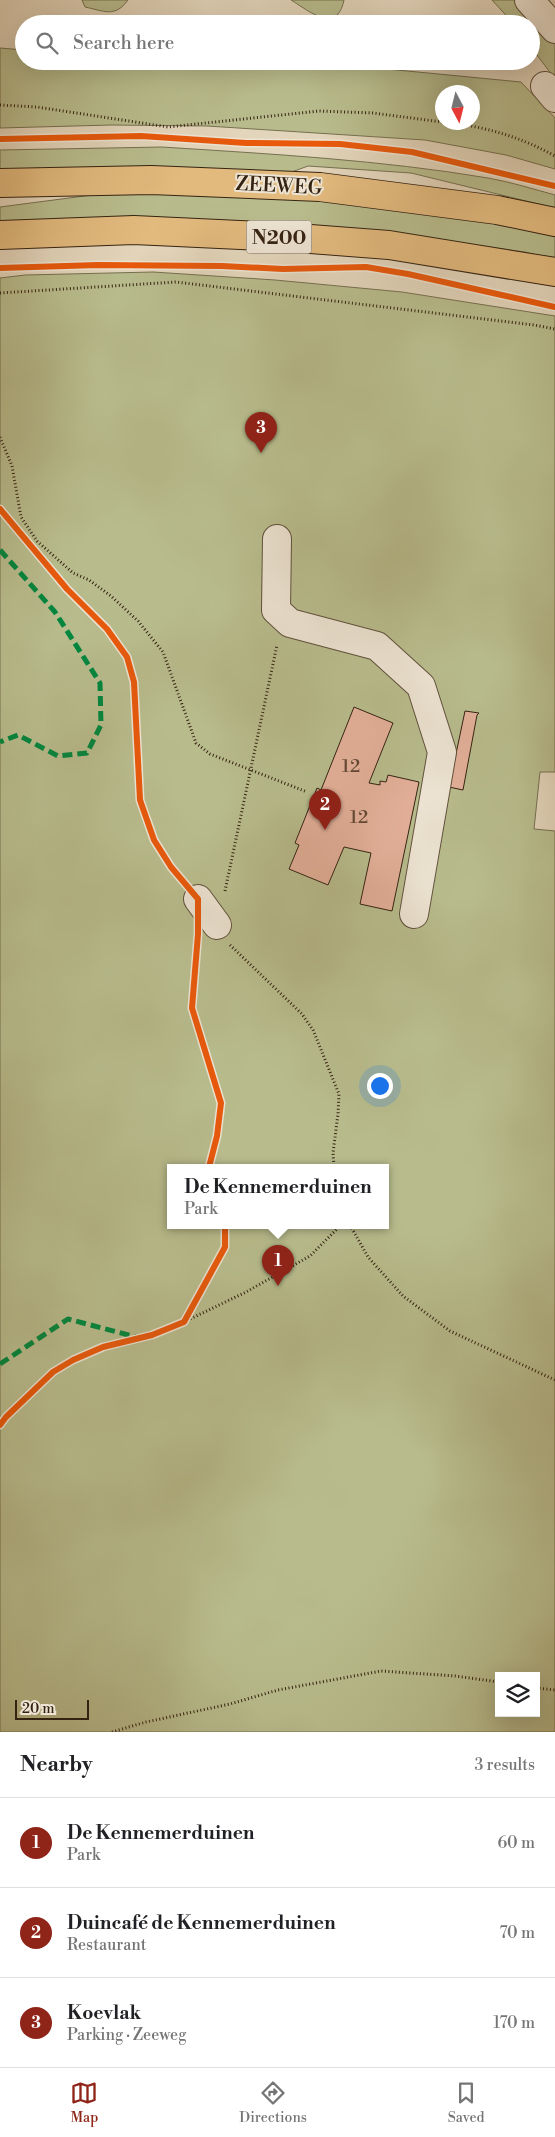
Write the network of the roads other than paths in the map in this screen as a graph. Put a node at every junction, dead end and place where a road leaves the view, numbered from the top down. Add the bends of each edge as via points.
1 (529, 0) edge
2 (555, 28) edge
3 (0, 182) edge
4 (555, 222) edge
5 (0, 235) edge
6 (555, 272) edge
7 (277, 539) dead end
8 (198, 899) dead end
9 (414, 914) dead end
10 (217, 925) road end

1 - 2 street
3 - 4 main road, ZEEWEG via 151,180 320,187 497,210
5 - 6 main road, N200 via 134,230 284,237 389,245
7 - 9 street via 276,610 290,623 377,646 421,686 442,752
8 - 10 street

